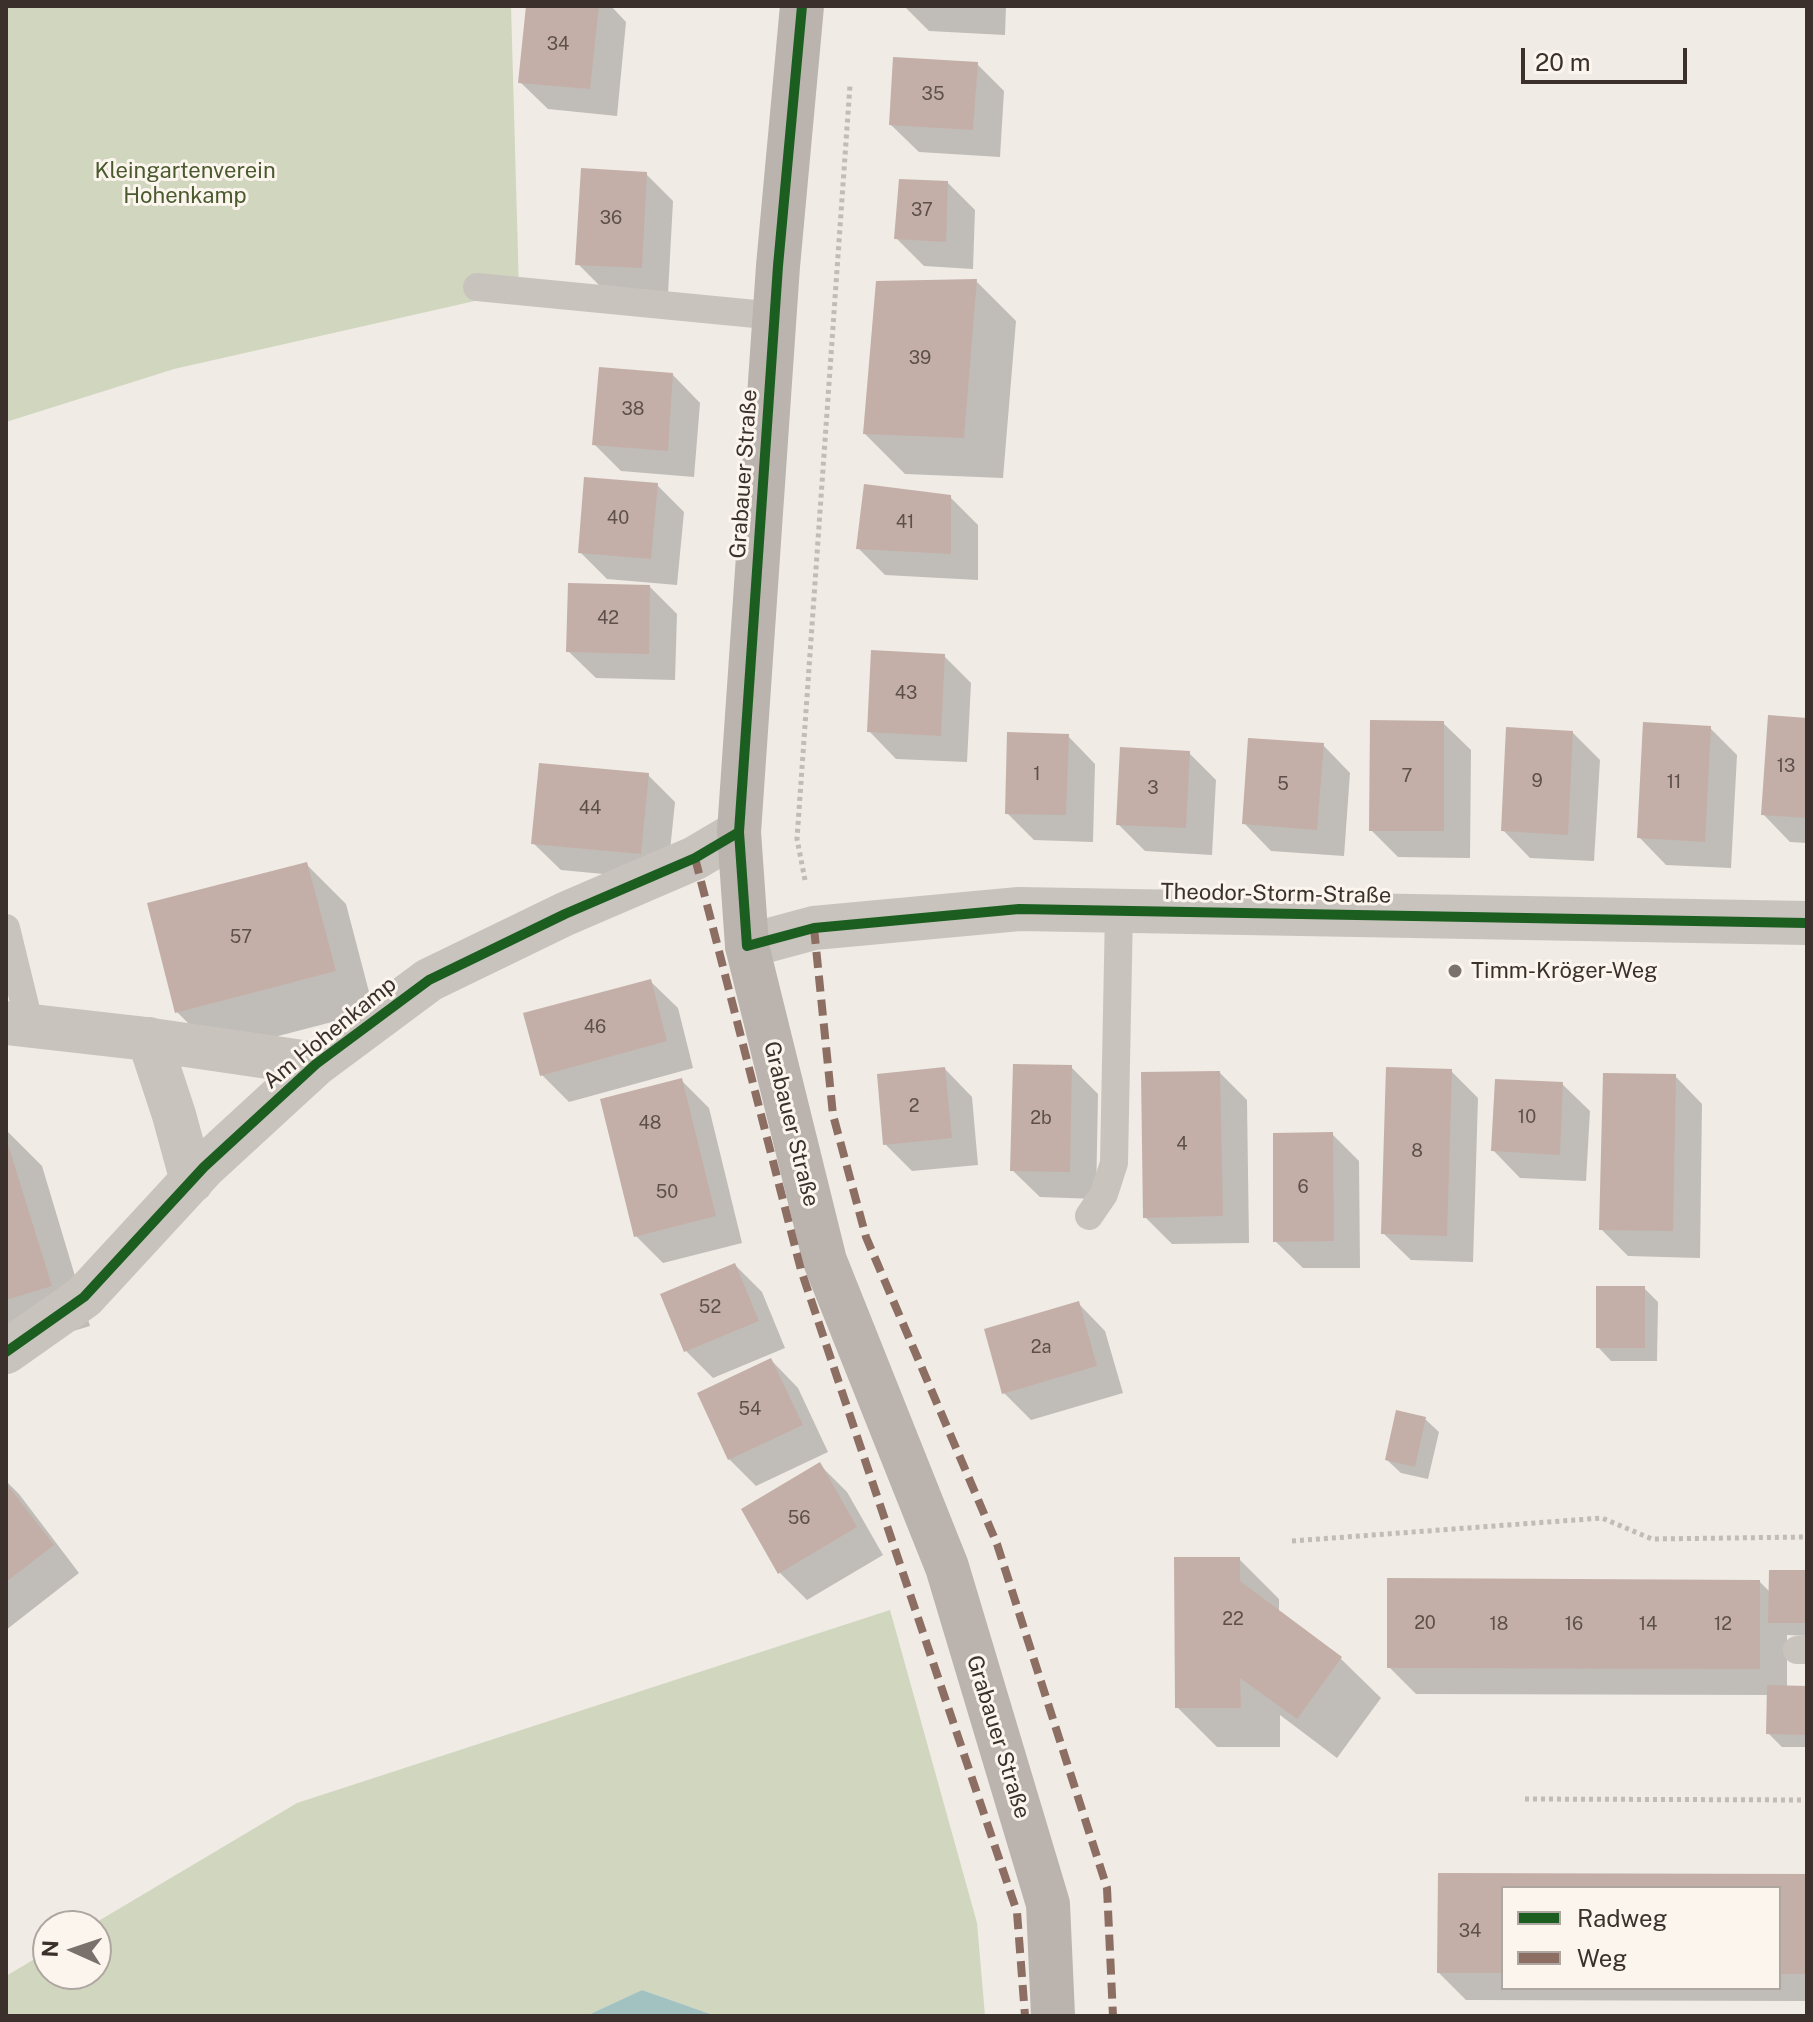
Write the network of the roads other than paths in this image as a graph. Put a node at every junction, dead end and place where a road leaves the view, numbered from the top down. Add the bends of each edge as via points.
1 (802, 6) edge
2 (477, 287) dead end
3 (776, 316) junction
4 (739, 832) junction
5 (1119, 911) junction
6 (1807, 923) edge
7 (6, 928) edge
8 (747, 946) junction
9 (18, 1025) edge
10 (149, 1039) junction
11 (316, 1064) junction
12 (192, 1181) junction
13 (1089, 1216) dead end
14 (6, 1352) edge
15 (1053, 2016) edge

1 - 3 main road, Grabauer Straße
2 - 3 lane
3 - 4 main road, Grabauer Straße
4 - 8 main road, Grabauer Straße
4 - 11 street, Am Hohenkamp via 695,858 429,980
5 - 6 street, Theodor-Storm-Straße
5 - 8 street, Theodor-Storm-Straße via 1019,909 814,928
5 - 13 lane via 1114,1163 1104,1194
7 - 9 lane
8 - 15 main road, Grabauer Straße via 825,1261 947,1567 1048,1904
9 - 10 street, Am Hohenkamp
10 - 11 street, Am Hohenkamp
10 - 12 street
11 - 12 street, Am Hohenkamp
12 - 14 street, Am Hohenkamp via 84,1297

